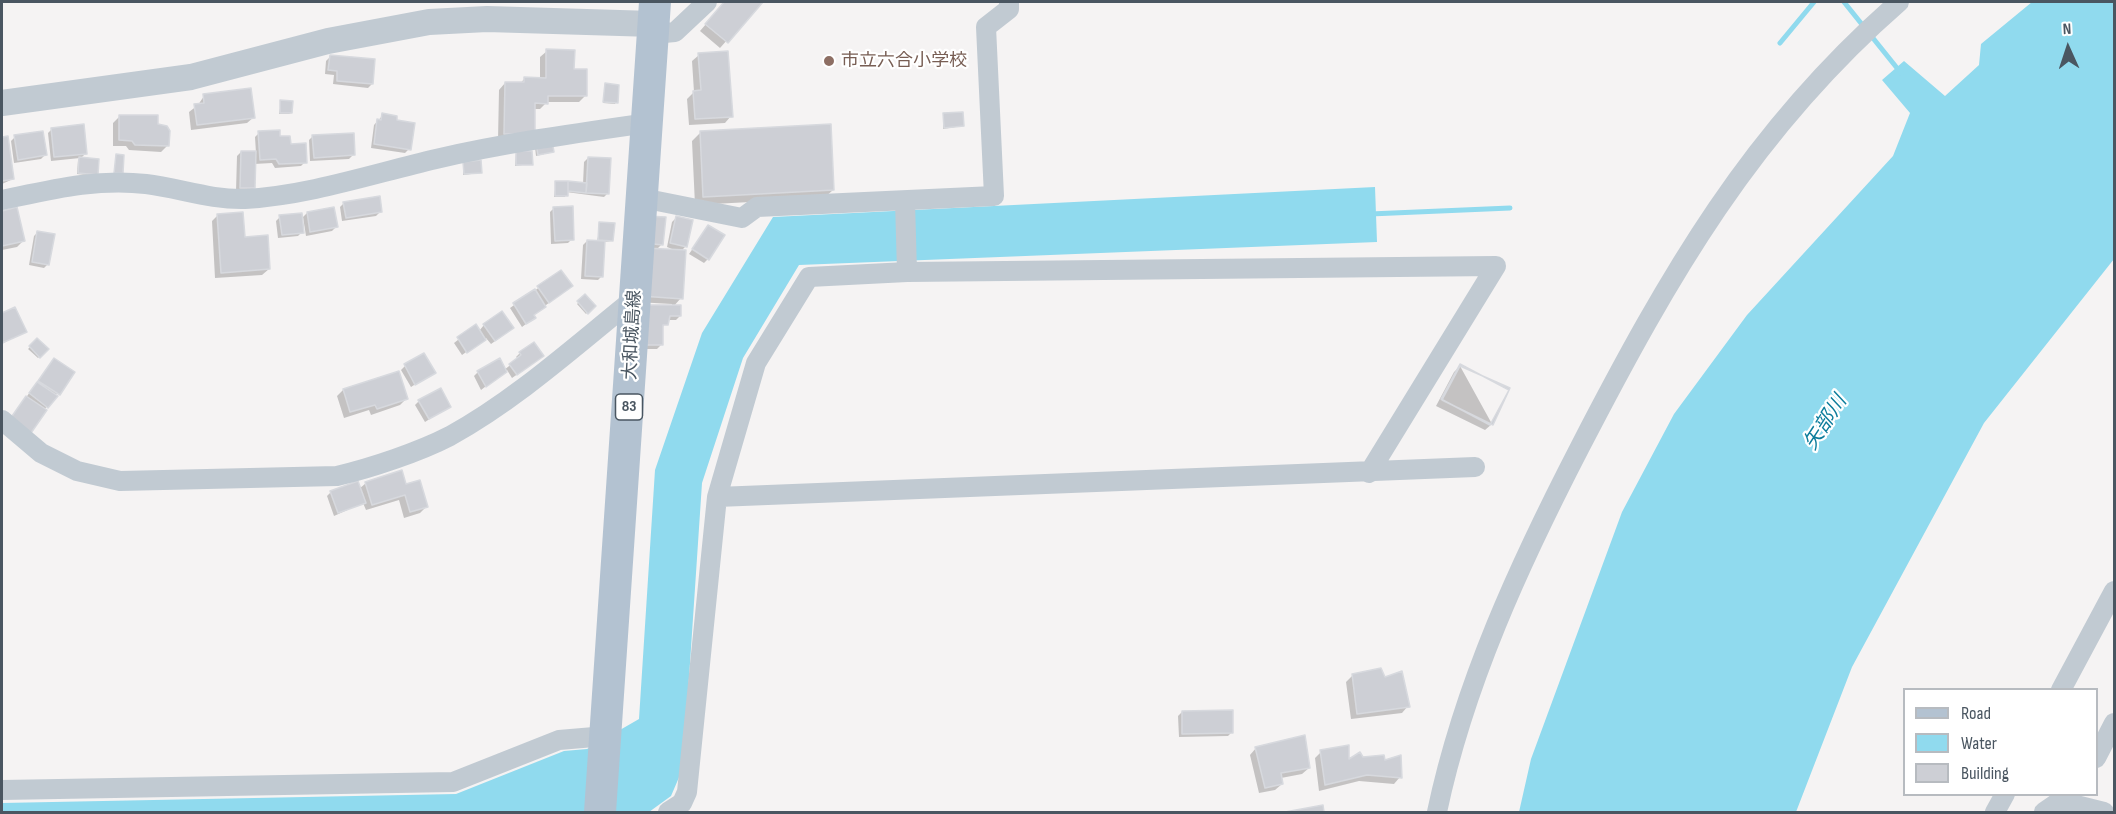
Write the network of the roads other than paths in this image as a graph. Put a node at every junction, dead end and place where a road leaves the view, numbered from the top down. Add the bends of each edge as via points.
1 (707, 2) edge
2 (1009, 2) edge
3 (1899, 2) edge
4 (654, 20) edge
5 (2, 103) edge
6 (647, 123) junction
7 (642, 198) junction
8 (2, 200) edge
9 (905, 201) junction
10 (907, 264) junction
11 (634, 298) junction
12 (2, 420) edge
13 (1475, 467) dead end
14 (1369, 473) junction
15 (717, 497) junction
16 (2115, 591) edge
17 (2062, 688) edge
18 (2115, 723) edge
19 (606, 736) junction
20 (2098, 756) edge
21 (2, 790) edge
22 (2004, 796) edge
23 (2075, 799) edge
24 (600, 813) edge
25 (668, 813) edge
26 (1437, 813) edge
27 (1995, 813) edge
28 (2044, 813) edge
29 (2104, 813) edge

1 - 4 street via 675,32
2 - 9 street via 1009,9 986,27 994,196
3 - 26 street via 1868,28 1778,124 1703,227 1658,300 1536,532 1463,711 1449,752
4 - 5 street via 429,22 328,41 191,76
4 - 6 main road, 大和城島線 / 83
6 - 7 main road, 大和城島線 / 83
6 - 8 street via 437,158 335,186 244,199 111,182
7 - 9 street via 742,218 757,207
7 - 11 main road, 大和城島線 / 83
9 - 10 street
10 - 14 street via 1496,266
10 - 15 street via 809,276 756,363
11 - 12 street via 509,398 448,437 337,476 120,482 77,471 50,457
11 - 19 main road, 大和城島線 / 83
13 - 14 street
14 - 15 street
15 - 25 street via 687,792 682,803
16 - 17 street
18 - 20 street
19 - 21 street via 559,740 453,782
19 - 24 main road, 大和城島線 / 83
22 - 27 street
23 - 28 street via 2060,801
23 - 29 street

